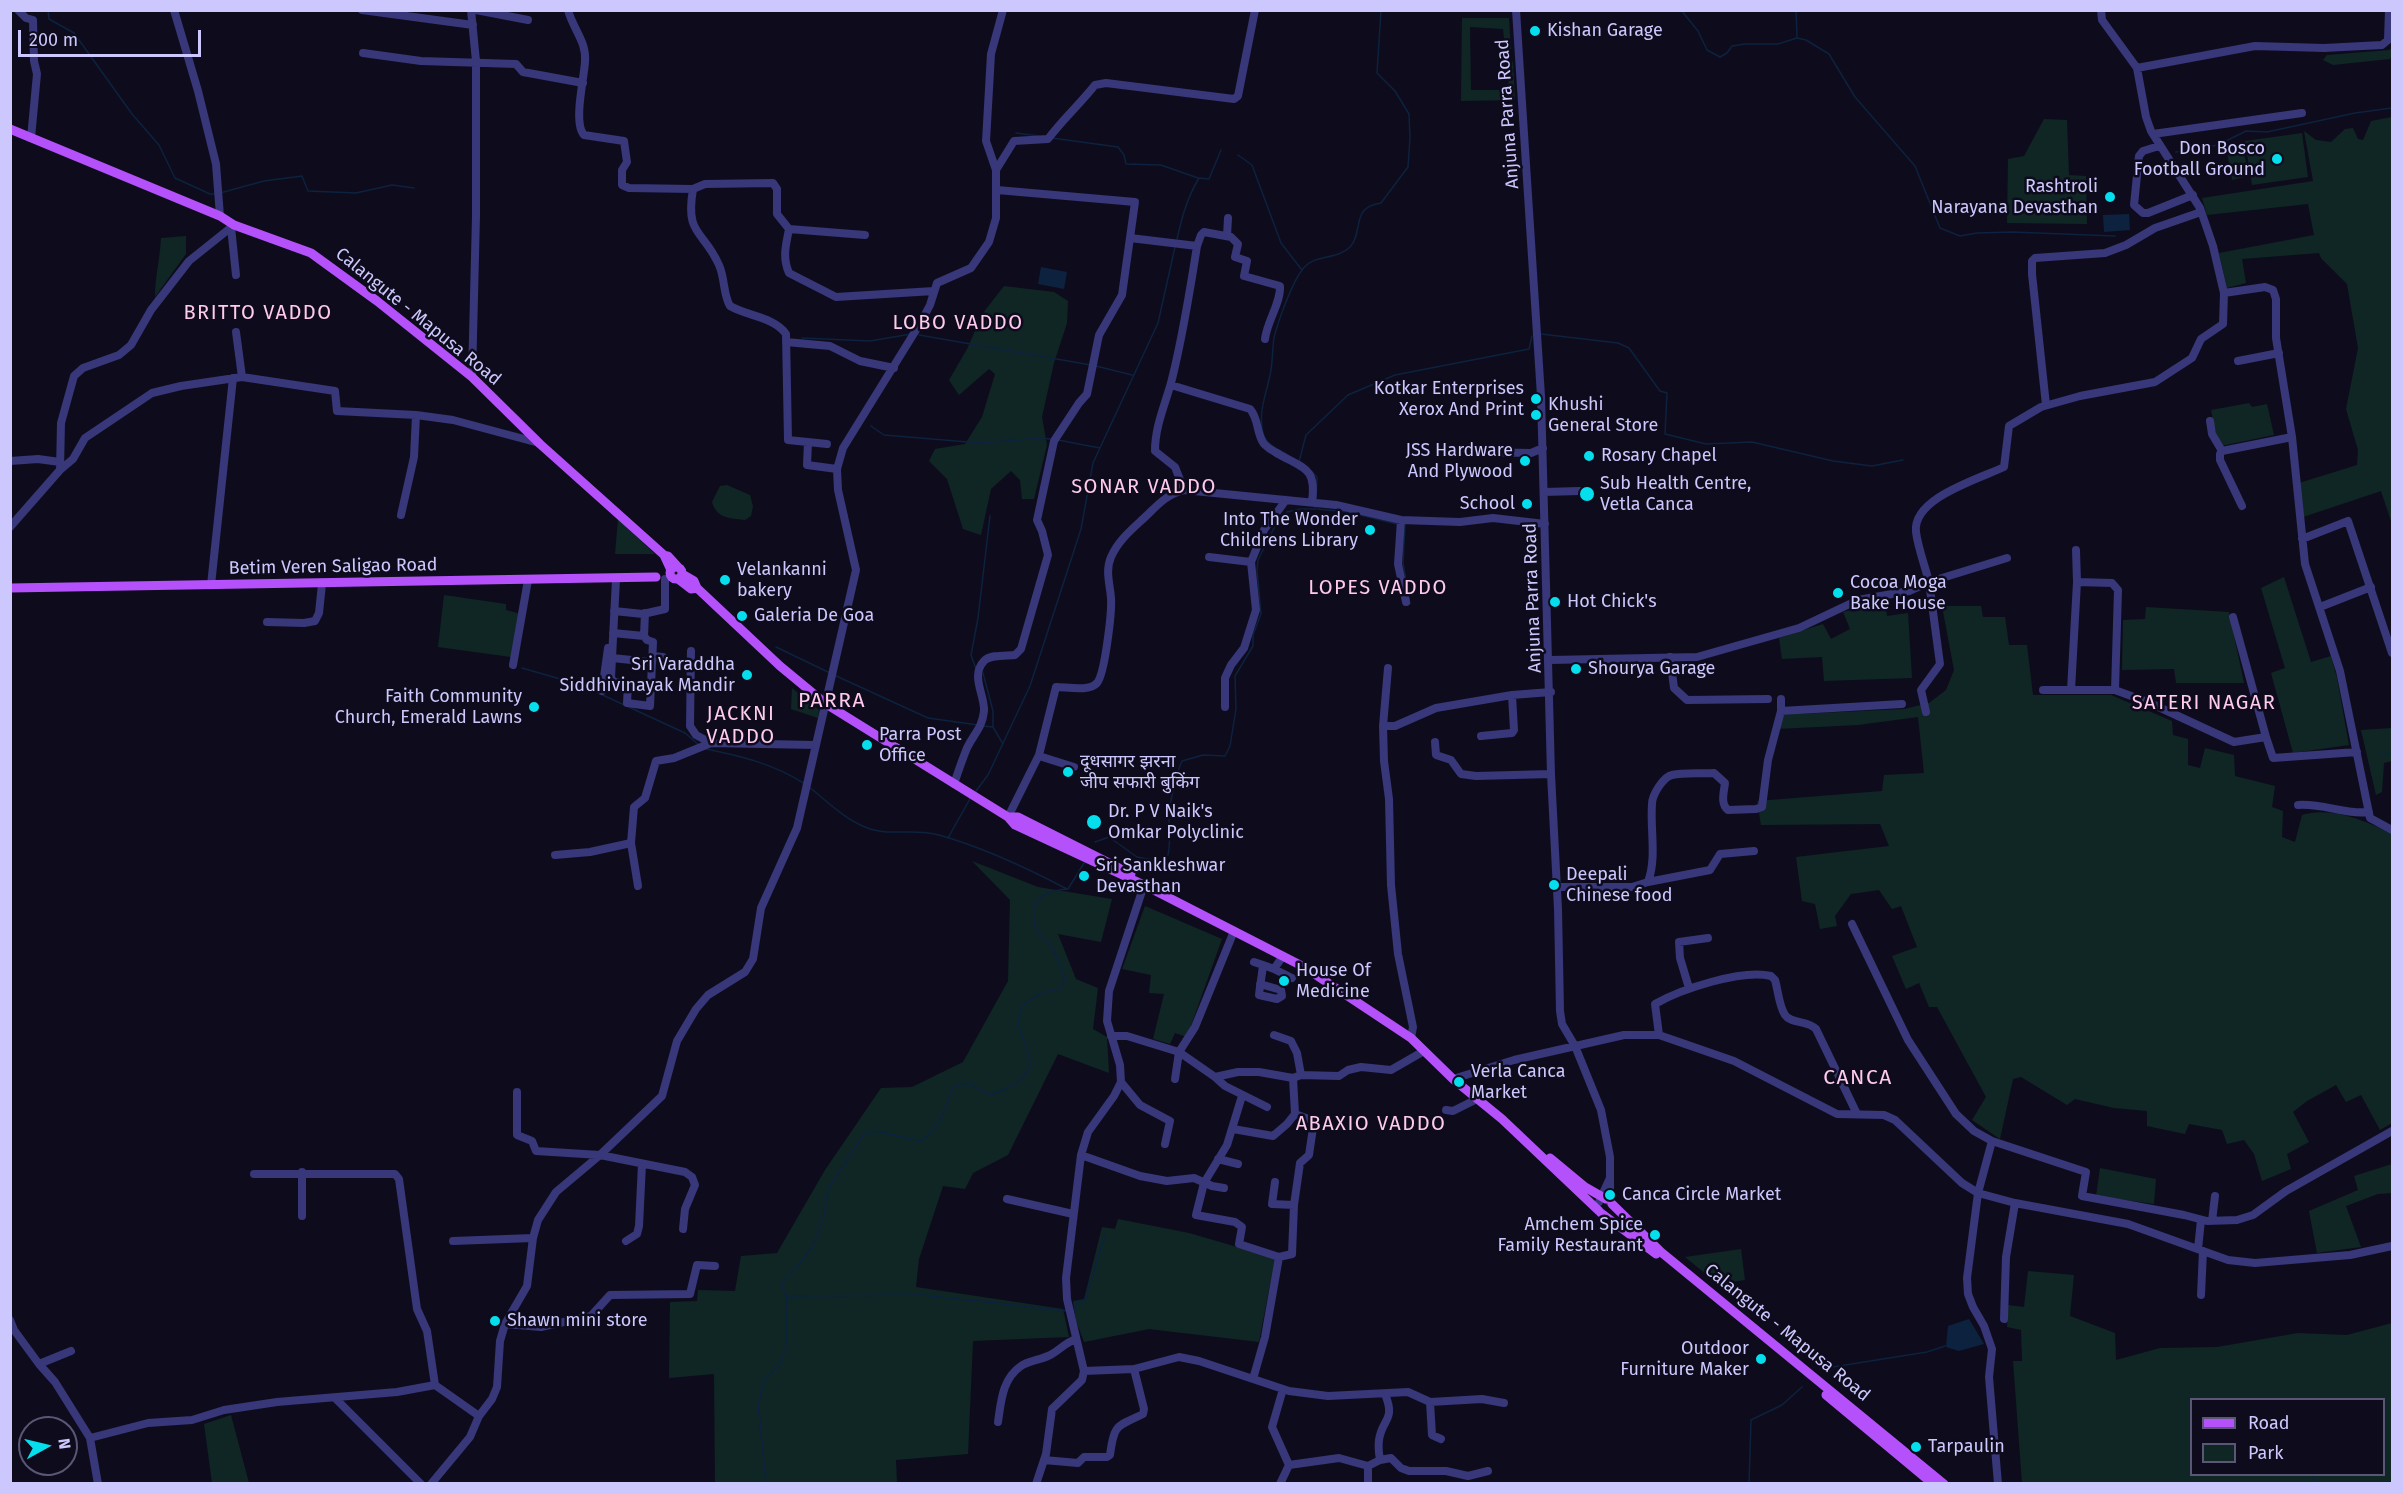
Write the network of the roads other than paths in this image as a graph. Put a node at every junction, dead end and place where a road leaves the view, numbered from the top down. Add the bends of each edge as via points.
1 (18, 10) edge
2 (174, 10) edge
3 (362, 10) edge
4 (471, 10) edge
5 (476, 10) edge
6 (568, 10) edge
7 (1003, 10) edge
8 (1255, 10) edge
9 (1516, 10) edge
10 (2101, 10) edge
11 (2389, 10) edge
12 (528, 20) dead end
13 (473, 25) junction
14 (363, 53) dead end
15 (476, 61) junction
16 (2137, 68) junction
17 (583, 83) junction
18 (2302, 113) dead end
19 (10, 129) edge
20 (2153, 134) junction
21 (31, 138) junction
22 (2159, 146) junction
23 (996, 170) junction
24 (693, 189) junction
25 (997, 190) junction
26 (2193, 195) junction
27 (2201, 212) junction
28 (220, 216) junction
29 (1228, 218) dead end
30 (233, 226) junction
31 (789, 229) junction
32 (865, 235) dead end
33 (1227, 236) junction
34 (1130, 238) junction
35 (1197, 246) junction
36 (236, 275) dead end
37 (934, 291) junction
38 (2224, 293) junction
39 (236, 332) dead end
40 (1265, 339) dead end
41 (786, 342) junction
42 (2279, 353) junction
43 (2238, 361) dead end
44 (894, 368) junction
45 (472, 377) junction
46 (237, 378) junction
47 (1171, 385) junction
48 (2046, 405) junction
49 (416, 415) junction
50 (2210, 421) dead end
51 (2292, 437) junction
52 (808, 442) junction
53 (540, 444) junction
54 (827, 444) dead end
55 (1543, 448) junction
56 (2222, 451) junction
57 (1475, 452) dead end
58 (10, 461) edge
59 (60, 466) junction
60 (837, 469) junction
61 (1184, 489) junction
62 (1579, 491) dead end
63 (1544, 492) junction
64 (1286, 500) junction
65 (1315, 503) junction
66 (2242, 506) dead end
67 (401, 515) dead end
68 (1401, 520) junction
69 (1545, 524) junction
70 (10, 527) edge
71 (2302, 538) junction
72 (2076, 550) dead end
73 (1209, 557) dead end
74 (2007, 558) dead end
75 (1251, 562) junction
76 (672, 574) junction
77 (614, 579) junction
78 (528, 580) junction
79 (1929, 582) junction
80 (2077, 582) junction
81 (322, 584) junction
82 (211, 585) junction
83 (2371, 587) junction
84 (10, 588) edge
85 (1406, 602) dead end
86 (2320, 607) junction
87 (614, 611) junction
88 (645, 614) junction
89 (2233, 617) dead end
90 (267, 622) dead end
91 (613, 633) junction
92 (644, 636) junction
93 (691, 651) dead end
94 (2392, 653) edge
95 (663, 657) dead end
96 (1670, 657) junction
97 (612, 658) junction
98 (652, 659) junction
99 (1550, 660) junction
100 (513, 665) dead end
101 (1388, 668) dead end
102 (628, 684) junction
103 (651, 686) junction
104 (2043, 690) dead end
105 (2071, 690) junction
106 (2115, 690) junction
107 (602, 691) dead end
108 (1551, 692) junction
109 (1512, 695) junction
110 (1768, 699) dead end
111 (1781, 699) dead end
112 (826, 704) junction
113 (1902, 704) dead end
114 (1225, 707) dead end
115 (1781, 711) junction
116 (1926, 712) dead end
117 (1383, 726) junction
118 (1481, 736) dead end
119 (2266, 737) junction
120 (1435, 742) dead end
121 (711, 743) junction
122 (816, 745) junction
123 (2357, 752) junction
124 (1039, 756) junction
125 (1074, 767) dead end
126 (1551, 774) junction
127 (954, 784) junction
128 (2298, 805) dead end
129 (2368, 812) junction
130 (1008, 817) junction
131 (2392, 830) edge
132 (631, 843) junction
133 (1754, 851) dead end
134 (555, 855) dead end
135 (1647, 882) junction
136 (1144, 885) junction
137 (638, 886) dead end
138 (1557, 886) junction
139 (1852, 924) dead end
140 (1234, 931) junction
141 (1708, 938) dead end
142 (1282, 956) junction
143 (1254, 962) dead end
144 (1263, 965) junction
145 (1274, 969) junction
146 (1292, 978) dead end
147 (1260, 984) dead end
148 (1689, 988) junction
149 (1274, 1035) dead end
150 (1659, 1035) junction
151 (1111, 1036) junction
152 (1411, 1038) junction
153 (1575, 1046) junction
154 (1424, 1051) junction
155 (1179, 1053) junction
156 (1215, 1077) junction
157 (1297, 1077) junction
158 (1456, 1078) junction
159 (1174, 1079) dead end
160 (1121, 1082) junction
161 (518, 1092) dead end
162 (1242, 1096) junction
163 (1477, 1099) junction
164 (1267, 1107) dead end
165 (1446, 1110) dead end
166 (1295, 1114) junction
167 (1857, 1114) junction
168 (1233, 1129) junction
169 (2392, 1131) edge
170 (1992, 1141) junction
171 (1165, 1144) dead end
172 (600, 1155) junction
173 (1081, 1155) junction
174 (1218, 1159) junction
175 (642, 1164) junction
176 (1238, 1164) dead end
177 (302, 1172) junction
178 (254, 1174) dead end
179 (1275, 1182) dead end
180 (1204, 1183) junction
181 (1224, 1188) dead end
182 (1978, 1193) junction
183 (2215, 1196) dead end
184 (1007, 1199) dead end
185 (2015, 1203) junction
186 (1294, 1204) junction
187 (1604, 1204) junction
188 (1073, 1215) junction
189 (302, 1216) dead end
190 (2201, 1220) junction
191 (2212, 1221) junction
192 (682, 1229) dead end
193 (533, 1238) junction
194 (453, 1241) dead end
195 (626, 1241) dead end
196 (2392, 1246) edge
197 (2201, 1250) junction
198 (1279, 1257) junction
199 (715, 1266) dead end
200 (2201, 1295) dead end
201 (2004, 1319) dead end
202 (10, 1320) edge
203 (505, 1324) junction
204 (1076, 1337) junction
205 (71, 1351) dead end
206 (39, 1364) junction
207 (1134, 1369) junction
208 (1084, 1371) junction
209 (1252, 1379) junction
210 (435, 1385) junction
211 (1283, 1389) junction
212 (1385, 1394) junction
213 (335, 1398) junction
214 (1430, 1402) junction
215 (1504, 1403) dead end
216 (479, 1416) junction
217 (998, 1422) dead end
218 (90, 1438) junction
219 (1441, 1439) dead end
220 (1380, 1460) junction
221 (1044, 1461) junction
222 (1289, 1465) junction
223 (1368, 1466) junction
224 (1488, 1470) dead end
225 (98, 1484) edge
226 (421, 1484) edge
227 (431, 1484) edge
228 (1036, 1484) edge
229 (1280, 1484) edge
230 (1368, 1484) edge
231 (1933, 1484) edge
232 (1944, 1484) edge
233 (1998, 1484) edge

1 - 21 street via 33,20 37,74
2 - 28 street via 216,164
3 - 13 street
4 - 13 street
5 - 12 street
6 - 17 street via 585,49
7 - 23 street via 991,54 986,141
8 - 23 street via 1238,96 1234,99 1106,83 1095,85 1048,139 1014,141
9 - 55 street, Anjuna Parra Road
10 - 16 street via 2102,20
11 - 16 street via 2388,40 2382,45 2255,46
13 - 15 street
14 - 15 street via 421,61
15 - 17 street via 516,64 523,72
15 - 45 street
16 - 20 street
17 - 24 street via 580,131 584,135 624,141 627,162 622,170 622,185
18 - 20 street
19 - 21 main road, Calangute - Mapusa Road
20 - 22 street
21 - 28 main road, Calangute - Mapusa Road
22 - 26 street
22 - 26 street via 2139,156 2134,205 2148,213
23 - 25 street
24 - 31 street via 705,184 773,183 777,189 777,214
24 - 41 street via 692,225 719,265 727,302 741,312 779,324
25 - 34 street via 1135,202
25 - 37 street via 996,218 989,242 971,268 937,283
26 - 27 street
27 - 38 street
27 - 48 street via 2155,228 2105,253 2032,261
28 - 30 main road, Calangute - Mapusa Road
29 - 33 street
30 - 36 street
30 - 45 main road, Calangute - Mapusa Road via 311,253
30 - 59 street via 189,261 151,310 131,345 119,355 83,368 74,376 62,423
31 - 32 street
31 - 37 street via 784,253 789,273 836,297
33 - 35 street via 1204,232
33 - 40 street via 1238,244 1235,257 1247,261 1244,276 1280,286
34 - 35 street
34 - 127 street via 1122,295 1100,335 1087,394 1054,441 1037,520 1048,555 1021,649 1016,655 983,661 978,673 984,708 981,728 968,746
35 - 47 street
37 - 44 street
38 - 42 street via 2265,287 2272,291 2276,299
38 - 48 street via 2223,324 2201,339 2192,358 2155,382
39 - 46 street
41 - 44 street via 830,346 860,361
41 - 52 street via 788,440
42 - 43 street
42 - 51 street
44 - 60 street via 843,448
45 - 53 main road, Calangute - Mapusa Road
46 - 49 street via 335,391 337,411
46 - 59 street via 153,393 85,438 73,459
46 - 82 street
47 - 61 street via 1155,435 1155,451 1175,467
47 - 65 street via 1250,409 1265,446 1312,476
48 - 79 street via 2009,426 2004,467 1930,501 1918,516 1916,531
49 - 53 street via 453,420
49 - 67 street via 414,457
50 - 56 street
51 - 56 street
51 - 71 street
52 - 54 street
52 - 60 street via 807,465
53 - 76 main road, Calangute - Mapusa Road via 664,555
55 - 57 street via 1531,453
55 - 63 street, Anjuna Parra Road
56 - 66 street via 2220,460
58 - 59 street via 38,459
59 - 70 street
60 - 112 street via 856,570
61 - 64 street
61 - 124 street via 1165,498 1122,539 1110,558 1107,578 1111,600 1104,666 1097,683 1090,687 1056,687
62 - 63 street
63 - 69 street, Anjuna Parra Road
64 - 65 street
64 - 75 street via 1264,530
65 - 68 street
68 - 69 street via 1460,522 1493,518
68 - 85 street via 1398,564
69 - 99 street, Anjuna Parra Road
71 - 83 street via 2348,521
71 - 86 street via 2305,564
72 - 80 street
73 - 75 street
74 - 79 street
75 - 114 street via 1256,610 1244,648 1225,678
76 - 77 main road, Betim Veren Saligao Road
76 - 88 street via 666,607
76 - 112 main road, Calangute - Mapusa Road via 694,581 780,666
77 - 78 main road, Betim Veren Saligao Road
77 - 87 street
77 - 107 street
78 - 81 main road, Betim Veren Saligao Road
78 - 100 street
79 - 96 street via 1909,591 1858,600 1799,628 1697,657
79 - 116 street via 1940,664 1921,690
80 - 105 street
80 - 106 street via 2112,583 2118,590
81 - 82 main road, Betim Veren Saligao Road
81 - 90 street via 315,621
82 - 84 main road, Betim Veren Saligao Road
83 - 86 street
83 - 94 street
86 - 123 street via 2340,671
87 - 88 street
87 - 91 street
88 - 92 street
89 - 119 street
91 - 92 street
91 - 97 street
92 - 98 street via 654,642
93 - 121 street via 690,726 696,735
95 - 98 street
96 - 99 street
96 - 110 street via 1674,688 1687,700
97 - 98 street
97 - 102 street via 612,680
98 - 103 street
99 - 108 street, Anjuna Parra Road
101 - 117 street
102 - 103 street
102 - 103 street via 626,702 630,705 650,706
104 - 105 street
105 - 106 street
106 - 119 street via 2234,742
108 - 109 street
108 - 126 street, Anjuna Parra Road
109 - 117 street via 1436,708 1395,726
109 - 118 street via 1512,733
111 - 115 street
112 - 122 street
112 - 127 main road, Calangute - Mapusa Road
113 - 115 street
115 - 135 street via 1768,760 1762,807 1728,810 1723,802 1725,783 1714,773 1670,775 1662,782 1652,801 1651,872
117 - 152 street via 1391,885 1398,954 1413,1027
119 - 123 street via 2273,758
120 - 126 street via 1436,755 1451,760 1461,774
121 - 122 street
121 - 132 street via 656,761 645,798 634,807
122 - 172 street via 797,828 762,908 753,959 745,972 708,995 696,1009 677,1041 662,1096
123 - 129 street
124 - 125 street
124 - 130 street
126 - 138 street, Anjuna Parra Road
127 - 130 main road, Calangute - Mapusa Road
128 - 129 street via 2316,803
129 - 131 street via 2370,818
130 - 136 main road, Calangute - Mapusa Road via 1015,825
132 - 134 street
132 - 137 street
133 - 135 street via 1720,854 1710,870
135 - 138 street via 1632,886
136 - 140 main road, Calangute - Mapusa Road
136 - 151 street via 1110,991 1107,1021
138 - 153 street, Anjuna Parra Road via 1560,1011 1562,1024
139 - 170 street via 1908,1040 1956,1114
140 - 142 main road, Calangute - Mapusa Road
140 - 155 street via 1195,1027
141 - 148 street via 1679,942
142 - 145 street
142 - 152 main road, Calangute - Mapusa Road
143 - 144 street
144 - 145 street
144 - 147 street
145 - 146 street
148 - 150 street via 1655,1004
148 - 167 street via 1747,976 1772,976 1784,1014 1789,1019 1811,1023 1816,1029
149 - 157 street via 1292,1041 1297,1053
150 - 153 street via 1624,1035
150 - 167 street via 1734,1061 1837,1114
151 - 155 street via 1127,1036
151 - 160 street
152 - 154 main road, Calangute - Mapusa Road
153 - 158 street
153 - 187 street, Anjuna Parra Road via 1603,1121 1610,1157
154 - 157 street via 1391,1070 1361,1067 1339,1076
154 - 158 main road, Calangute - Mapusa Road
155 - 156 street
155 - 159 street
156 - 157 street via 1238,1072
156 - 162 street
157 - 166 street
158 - 163 main road, Calangute - Mapusa Road
158 - 187 main road, Calangute - Mapusa Road
160 - 171 street via 1140,1105 1170,1121
160 - 173 street via 1088,1132
161 - 172 street via 517,1135 532,1141 536,1151
162 - 164 street
162 - 168 street
163 - 165 street via 1456,1110
163 - 187 main road, Calangute - Mapusa Road
166 - 168 street via 1273,1136
166 - 186 street via 1314,1121 1309,1155 1300,1163
167 - 182 street via 1884,1115 1895,1120 1962,1183
168 - 174 street
169 - 191 street via 2286,1191 2253,1215
170 - 182 street
170 - 190 street via 2086,1172 2082,1196
172 - 175 street
172 - 193 street via 556,1192 538,1220
173 - 180 street via 1140,1176 1167,1181 1194,1178
173 - 188 street
174 - 176 street
174 - 180 street
175 - 192 street via 692,1177 695,1185
175 - 195 street via 639,1226 637,1234
177 - 178 street
177 - 189 street
177 - 210 street via 394,1174 399,1179 417,1309 427,1331
179 - 186 street via 1272,1204
180 - 181 street
180 - 198 street via 1196,1215 1235,1222 1242,1227 1239,1245
182 - 185 street
182 - 233 street via 1968,1294 1992,1349 1989,1377
183 - 191 street
184 - 188 street
185 - 197 street via 2128,1224
185 - 201 street via 2006,1257
186 - 198 street via 1292,1254
187 - 231 main road, Calangute - Mapusa Road via 1659,1256
187 - 232 main road, Calangute - Mapusa Road
188 - 204 street via 1066,1278
190 - 191 street
190 - 197 street
193 - 194 street
193 - 203 street via 527,1286
196 - 197 street via 2350,1255 2255,1263 2228,1260
197 - 200 street
198 - 209 street via 1265,1337
199 - 203 street via 697,1264 690,1294 610,1295 591,1316 541,1327
202 - 206 street
203 - 216 street via 497,1387
204 - 208 street
204 - 217 street via 1051,1355 1022,1365 1009,1377
205 - 206 street
206 - 218 street
207 - 208 street
207 - 209 street via 1179,1357
207 - 221 street via 1143,1414 1118,1425 1110,1455 1084,1457 1078,1463
208 - 221 street via 1082,1380 1052,1409
209 - 211 street
210 - 213 street
210 - 216 street
211 - 212 street via 1328,1396
211 - 222 street via 1272,1427
212 - 214 street via 1408,1392
212 - 220 street via 1390,1415 1379,1439
213 - 218 street via 224,1410 192,1420 148,1423
213 - 226 street
214 - 215 street via 1482,1399
214 - 219 street via 1432,1435
216 - 227 street via 470,1437
218 - 225 street
220 - 223 street
220 - 224 street via 1391,1458 1409,1471 1446,1471 1468,1476
221 - 228 street
222 - 223 street via 1339,1458
222 - 229 street
223 - 230 street

